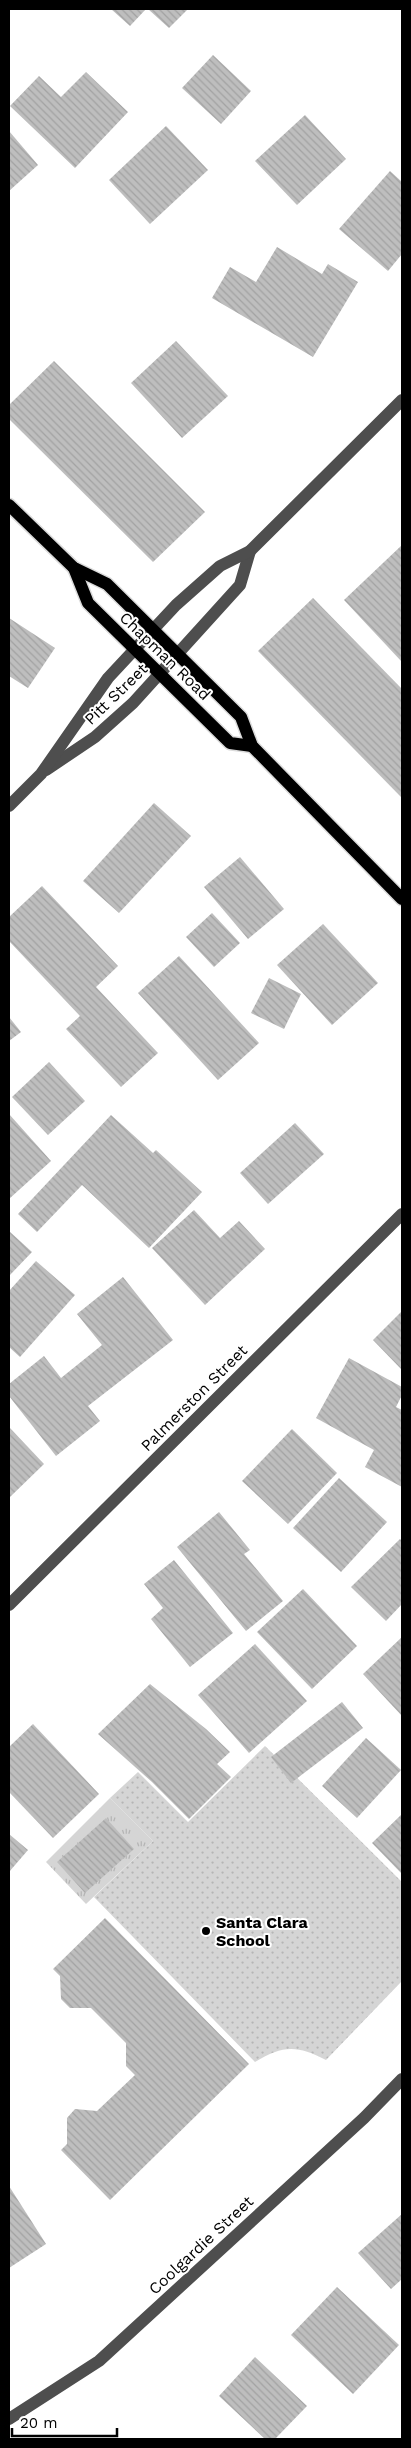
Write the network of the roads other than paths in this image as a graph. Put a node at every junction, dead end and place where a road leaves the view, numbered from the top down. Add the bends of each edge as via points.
1 (402, 400) edge
2 (9, 505) edge
3 (250, 551) junction
4 (74, 568) junction
5 (152, 631) junction
6 (135, 649) junction
7 (177, 656) junction
8 (160, 674) junction
9 (252, 746) junction
10 (41, 774) junction
11 (9, 806) edge
12 (402, 899) edge
13 (402, 1214) edge
14 (9, 1605) edge
15 (402, 2079) edge
16 (9, 2419) edge

1 - 3 street, Pitt Street
2 - 4 main road, Chapman Road
3 - 5 street, Pitt Street via 220,566
3 - 7 street, Pitt Street via 240,585
4 - 5 main road, Chapman Road via 107,584
4 - 6 main road, Chapman Road via 88,604
5 - 6 street, Pitt Street
5 - 7 main road, Chapman Road
6 - 8 main road, Chapman Road
6 - 10 street, Pitt Street via 108,678
7 - 8 street, Pitt Street
7 - 9 main road, Chapman Road via 241,718
8 - 9 main road, Chapman Road via 230,743
8 - 10 street, Pitt Street via 95,737
9 - 12 main road, Chapman Road
10 - 11 street, Pitt Street
13 - 14 street, Palmerston Street
15 - 16 street, Coolgardie Street via 364,2118 100,2360

